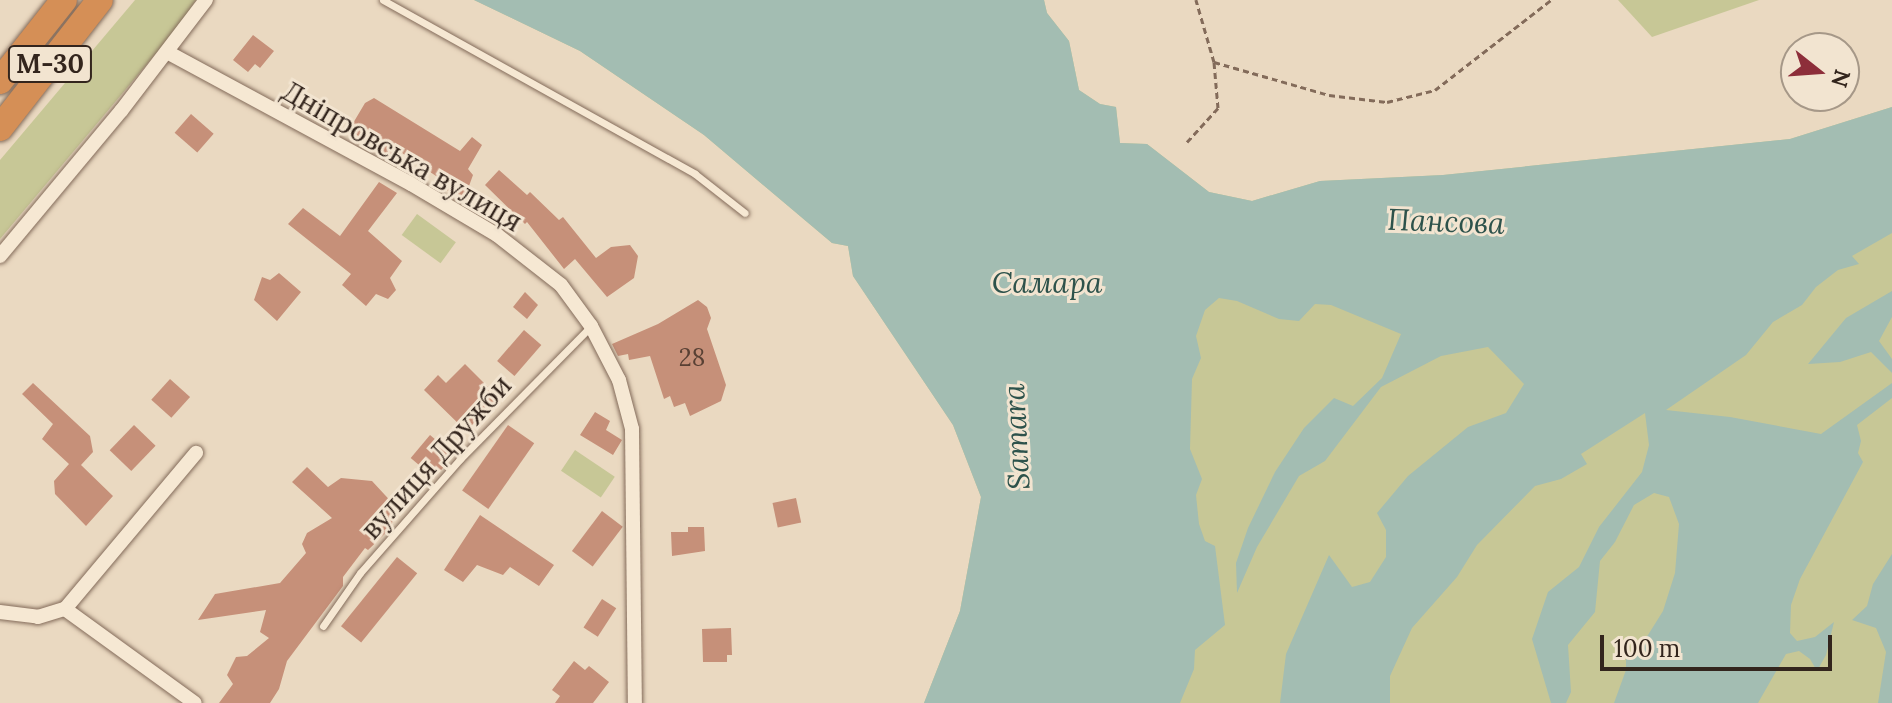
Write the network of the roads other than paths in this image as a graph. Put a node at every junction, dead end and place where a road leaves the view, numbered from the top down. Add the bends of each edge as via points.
1 (64, 0) edge
2 (100, 0) edge
3 (206, 0) edge
4 (383, 0) edge
5 (167, 52) junction
6 (0, 81) edge
7 (0, 128) edge
8 (745, 213) dead end
9 (0, 256) edge
10 (591, 326) junction
11 (196, 453) dead end
12 (65, 609) junction
13 (0, 612) edge
14 (323, 626) dead end
15 (195, 703) edge
16 (635, 703) edge

1 - 6 highway, М-30
2 - 7 highway, М-30
3 - 5 street
4 - 8 lane via 695,174
5 - 9 street
5 - 10 street, Дніпровська вулиця via 497,235 561,285
10 - 14 lane, вулиця Дружби via 452,469 360,573
10 - 16 street, Дніпровська вулиця via 619,380 632,429
11 - 12 street
12 - 13 street via 38,617
12 - 15 street

